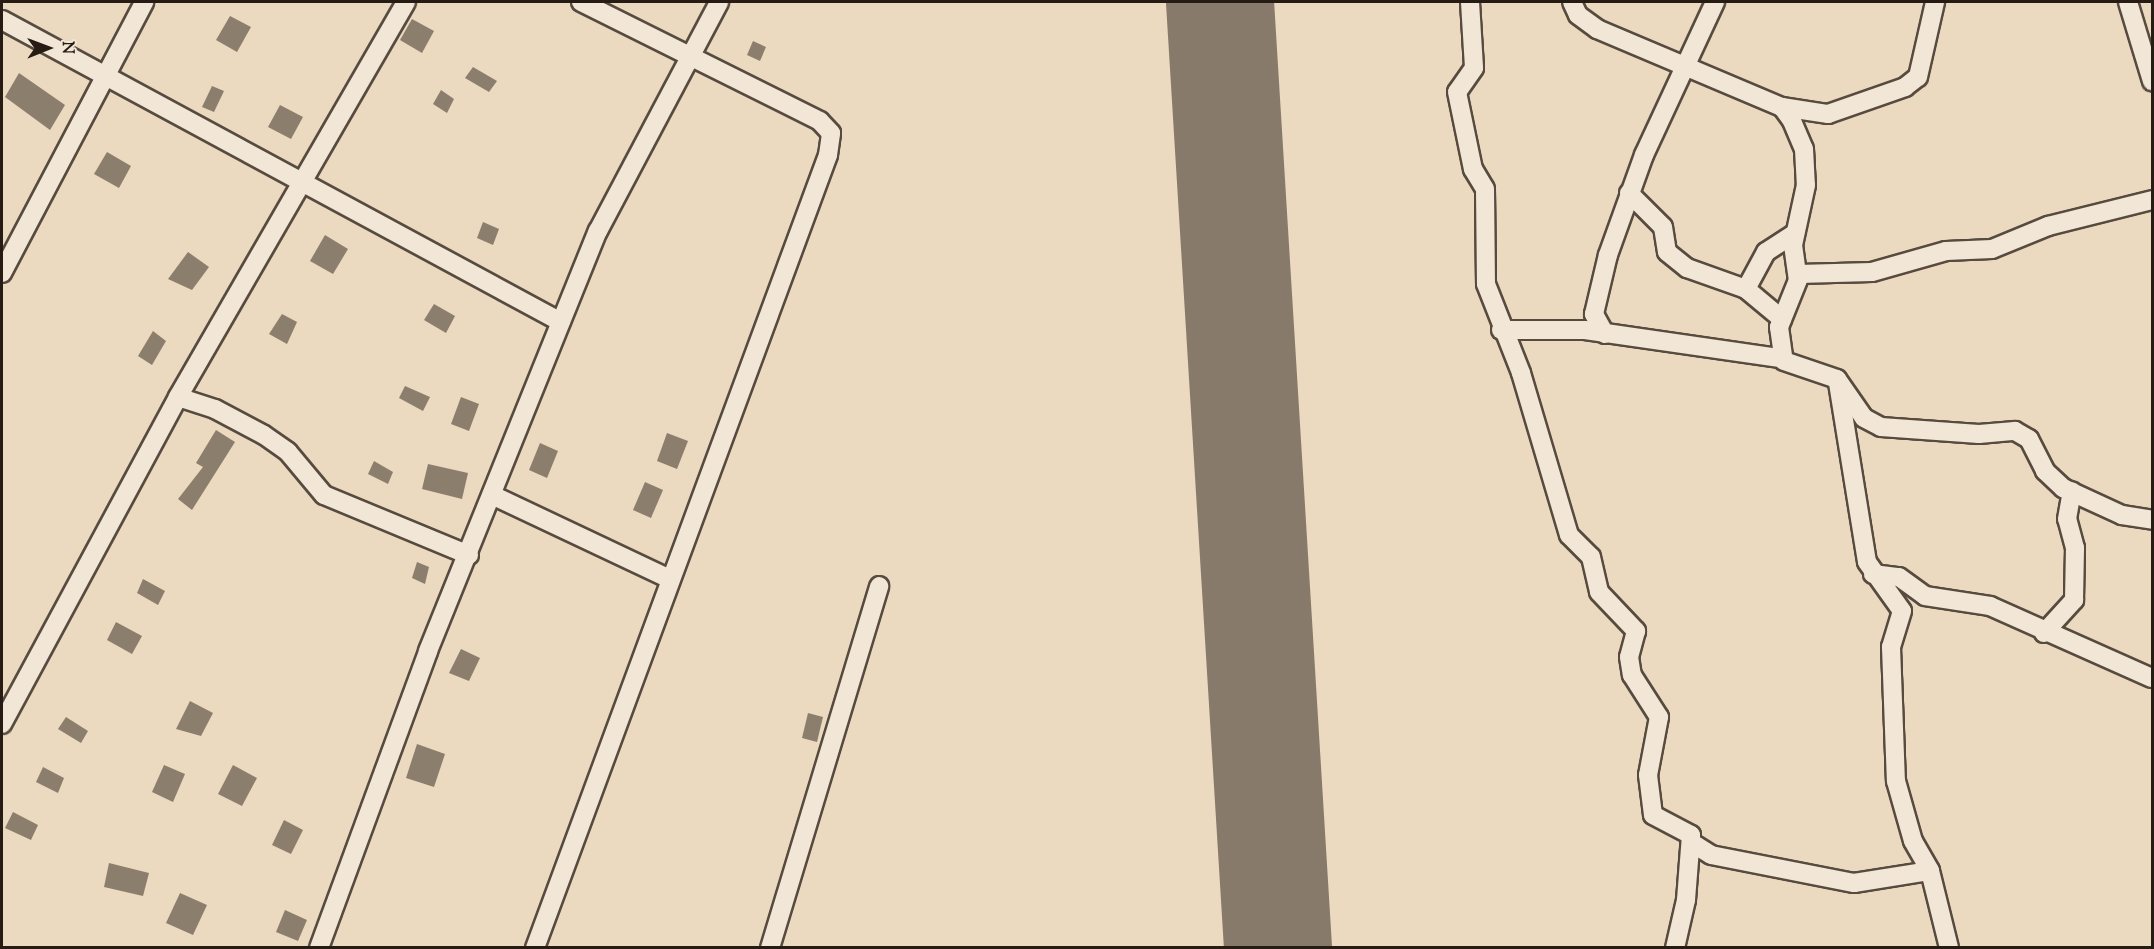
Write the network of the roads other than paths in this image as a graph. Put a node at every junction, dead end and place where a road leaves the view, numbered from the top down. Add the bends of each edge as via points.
1 (144, 2) edge
2 (406, 2) edge
3 (581, 2) edge
4 (719, 2) edge
5 (1470, 2) edge
6 (1572, 2) edge
7 (1715, 2) edge
8 (1935, 2) edge
9 (2128, 2) edge
10 (2, 20) edge
11 (693, 57) junction
12 (1686, 68) junction
13 (105, 77) junction
14 (2152, 81) edge
15 (1782, 107) junction
16 (299, 182) junction
17 (1629, 193) junction
18 (2152, 200) edge
19 (1795, 233) junction
20 (2, 273) edge
21 (1798, 274) junction
22 (1746, 289) junction
23 (1782, 319) junction
24 (561, 322) junction
25 (1589, 322) junction
26 (1501, 330) junction
27 (1780, 358) junction
28 (1837, 379) junction
29 (178, 398) junction
30 (2072, 491) junction
31 (492, 495) junction
32 (2152, 520) edge
33 (469, 555) junction
34 (1873, 574) junction
35 (670, 579) junction
36 (879, 586) dead end
37 (2044, 633) junction
38 (2152, 678) edge
39 (2, 724) edge
40 (1913, 841) junction
41 (1692, 843) junction
42 (1930, 871) junction
43 (1911, 873) junction
44 (319, 948) edge
45 (536, 948) edge
46 (770, 948) edge
47 (1675, 948) edge
48 (1949, 948) edge

1 - 13 street
2 - 16 street
3 - 11 street
4 - 11 street
5 - 26 street via 1473,68 1457,92 1473,169 1485,189 1486,284
6 - 12 street via 1578,15 1597,29
7 - 12 street
8 - 15 street via 1918,77 1905,87 1828,114
9 - 14 street
10 - 13 street
11 - 24 street via 597,231
11 - 35 street via 820,121 831,133 828,155
12 - 15 street
12 - 17 street
13 - 16 street
13 - 20 street
15 - 19 street via 1804,149 1806,185
16 - 24 street
16 - 29 street
17 - 22 street via 1663,228 1667,252 1687,268
17 - 25 street
18 - 21 street via 2049,226 1992,249 1946,251 1872,272
19 - 21 street
19 - 22 street via 1766,252
21 - 23 street
22 - 23 street
23 - 27 street
24 - 31 street
25 - 26 street
25 - 27 street via 1605,334
26 - 41 street via 1521,373 1569,535 1591,557 1599,592 1636,631 1629,657 1632,675 1659,717 1648,775 1653,815 1661,823 1688,830
27 - 28 street
28 - 30 street via 1864,418 1881,427 1979,434 2015,431 2029,439 2052,480
28 - 34 street
29 - 33 street via 215,409 264,435 288,452 324,495
29 - 39 street
30 - 32 street via 2122,515
30 - 37 street via 2067,519 2075,548 2074,600
31 - 33 street
31 - 35 street
33 - 44 street via 428,651
34 - 37 street via 1899,577 1925,596 1989,606
34 - 40 street via 1897,596 1902,611 1891,647 1891,714 1896,781
35 - 45 street
36 - 46 street
37 - 38 street
40 - 42 street
40 - 43 street
41 - 43 street via 1711,855 1777,864 1808,877 1874,882
41 - 47 street
42 - 43 street
42 - 48 street

